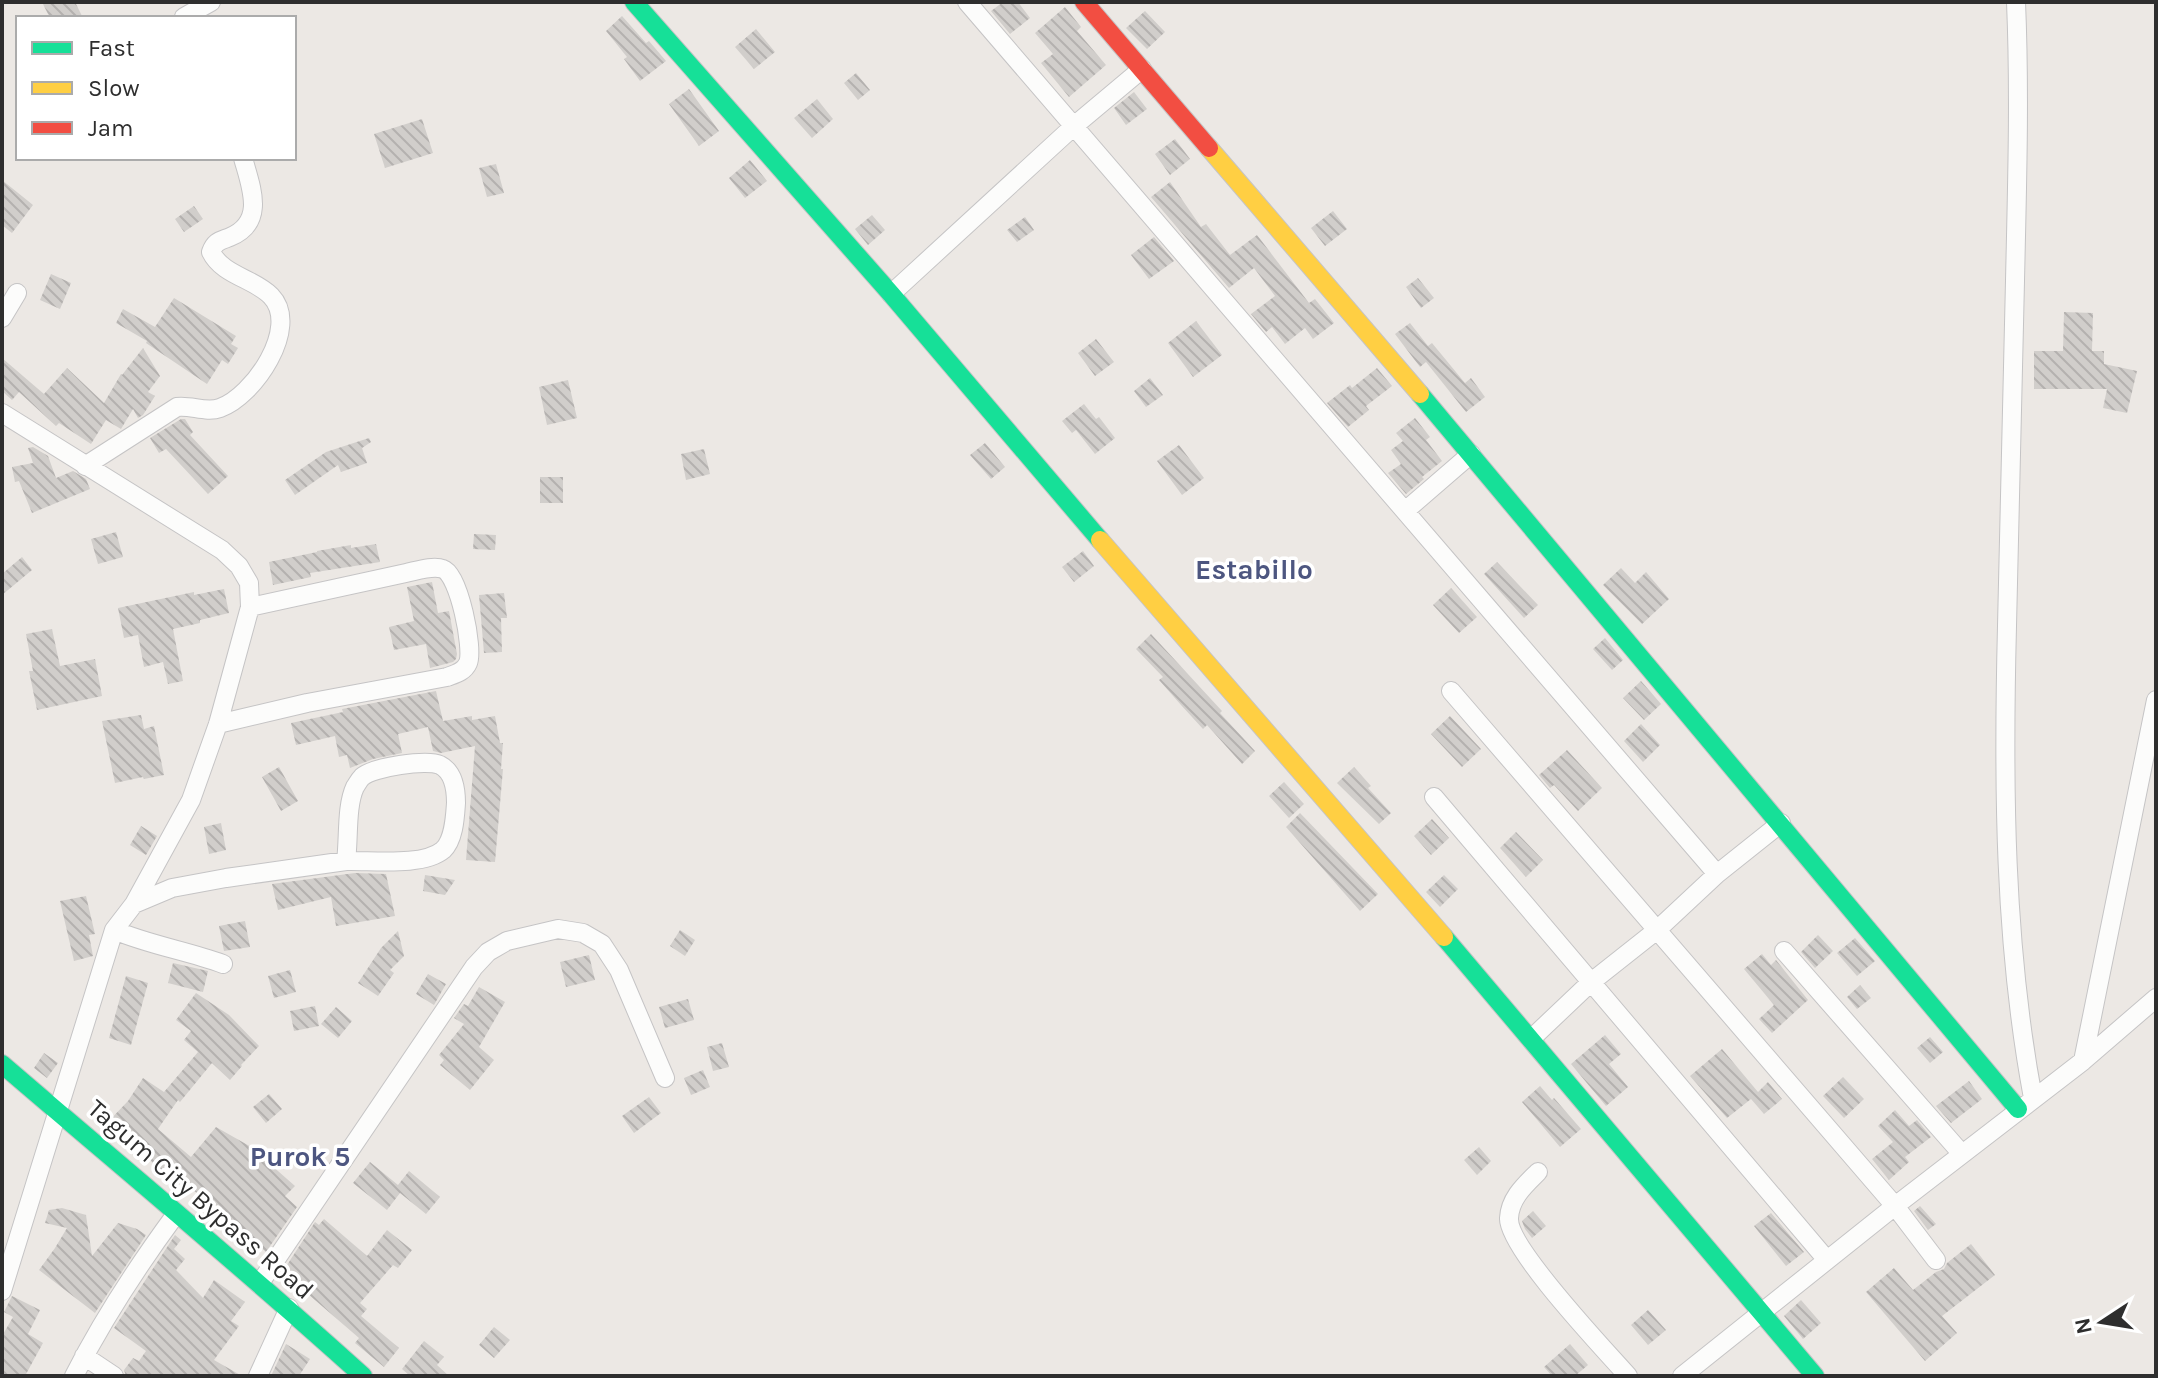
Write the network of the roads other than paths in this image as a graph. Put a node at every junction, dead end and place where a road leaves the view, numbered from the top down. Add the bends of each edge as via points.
1 (211, 2) edge
2 (634, 2) edge
3 (967, 2) edge
4 (1084, 2) edge
5 (2016, 2) edge
6 (187, 16) edge
7 (1142, 69) junction
8 (1074, 126) junction
9 (244, 160) edge
10 (17, 293) dead end
11 (891, 294) junction
12 (2, 318) edge
13 (2, 413) edge
14 (1471, 454) junction
15 (85, 466) junction
16 (1405, 511) junction
17 (250, 607) junction
18 (1451, 691) dead end
19 (2156, 700) edge
20 (218, 724) junction
21 (1434, 797) dead end
22 (1781, 823) junction
23 (346, 861) junction
24 (1717, 874) junction
25 (134, 904) junction
26 (114, 930) junction
27 (1657, 930) junction
28 (1784, 951) dead end
29 (223, 964) dead end
30 (1590, 983) junction
31 (2156, 998) edge
32 (1531, 1039) junction
33 (2083, 1061) junction
34 (2, 1064) edge
35 (665, 1078) dead end
36 (2026, 1103) junction
37 (58, 1111) junction
38 (1962, 1154) junction
39 (1538, 1172) dead end
40 (1895, 1206) junction
41 (176, 1214) junction
42 (1827, 1260) junction
43 (1936, 1260) dead end
44 (260, 1283) junction
45 (2, 1291) edge
46 (289, 1308) junction
47 (1763, 1312) junction
48 (84, 1356) junction
49 (74, 1376) edge
50 (114, 1376) edge
51 (258, 1376) edge
52 (363, 1376) edge
53 (1628, 1376) edge
54 (1682, 1376) edge
55 (1815, 1376) edge

1 - 6 street
2 - 11 street
3 - 8 street
4 - 7 street
5 - 36 street via 2006,793
7 - 8 street
7 - 14 street
8 - 11 street
8 - 16 street
9 - 15 street via 253,213 247,226 217,242 211,252 219,263 270,295 280,316 278,343 261,373 238,397 220,408 171,410
10 - 12 street
11 - 32 street
13 - 15 street
14 - 16 street
14 - 22 street
15 - 17 street via 222,550 249,583
16 - 24 street
17 - 20 street
17 - 20 street via 444,569 458,591 468,663 447,677
18 - 27 street
19 - 33 street
20 - 25 street via 191,800
21 - 30 street
22 - 24 street
22 - 36 street
23 - 23 street via 351,800 363,776 425,762 450,773 455,811 443,849 402,861
23 - 25 street via 172,888
24 - 27 street
25 - 26 street
26 - 29 street
26 - 37 street
27 - 30 street
27 - 40 street
28 - 38 street
30 - 32 street
30 - 42 street
31 - 33 street
32 - 47 street
33 - 36 street
34 - 37 street, Tagum City Bypass Road
35 - 44 street via 624,981 602,944 583,933 558,929 507,941 474,967
36 - 38 street
37 - 41 street, Tagum City Bypass Road
37 - 45 street
38 - 40 street
39 - 53 street via 1512,1206 1508,1221 1515,1240
40 - 42 street
40 - 43 street
41 - 44 street, Tagum City Bypass Road
41 - 48 street via 130,1277
42 - 47 street
44 - 46 street, Tagum City Bypass Road
46 - 51 street
46 - 52 street, Tagum City Bypass Road
47 - 54 street
47 - 55 street
48 - 49 street
48 - 50 street

